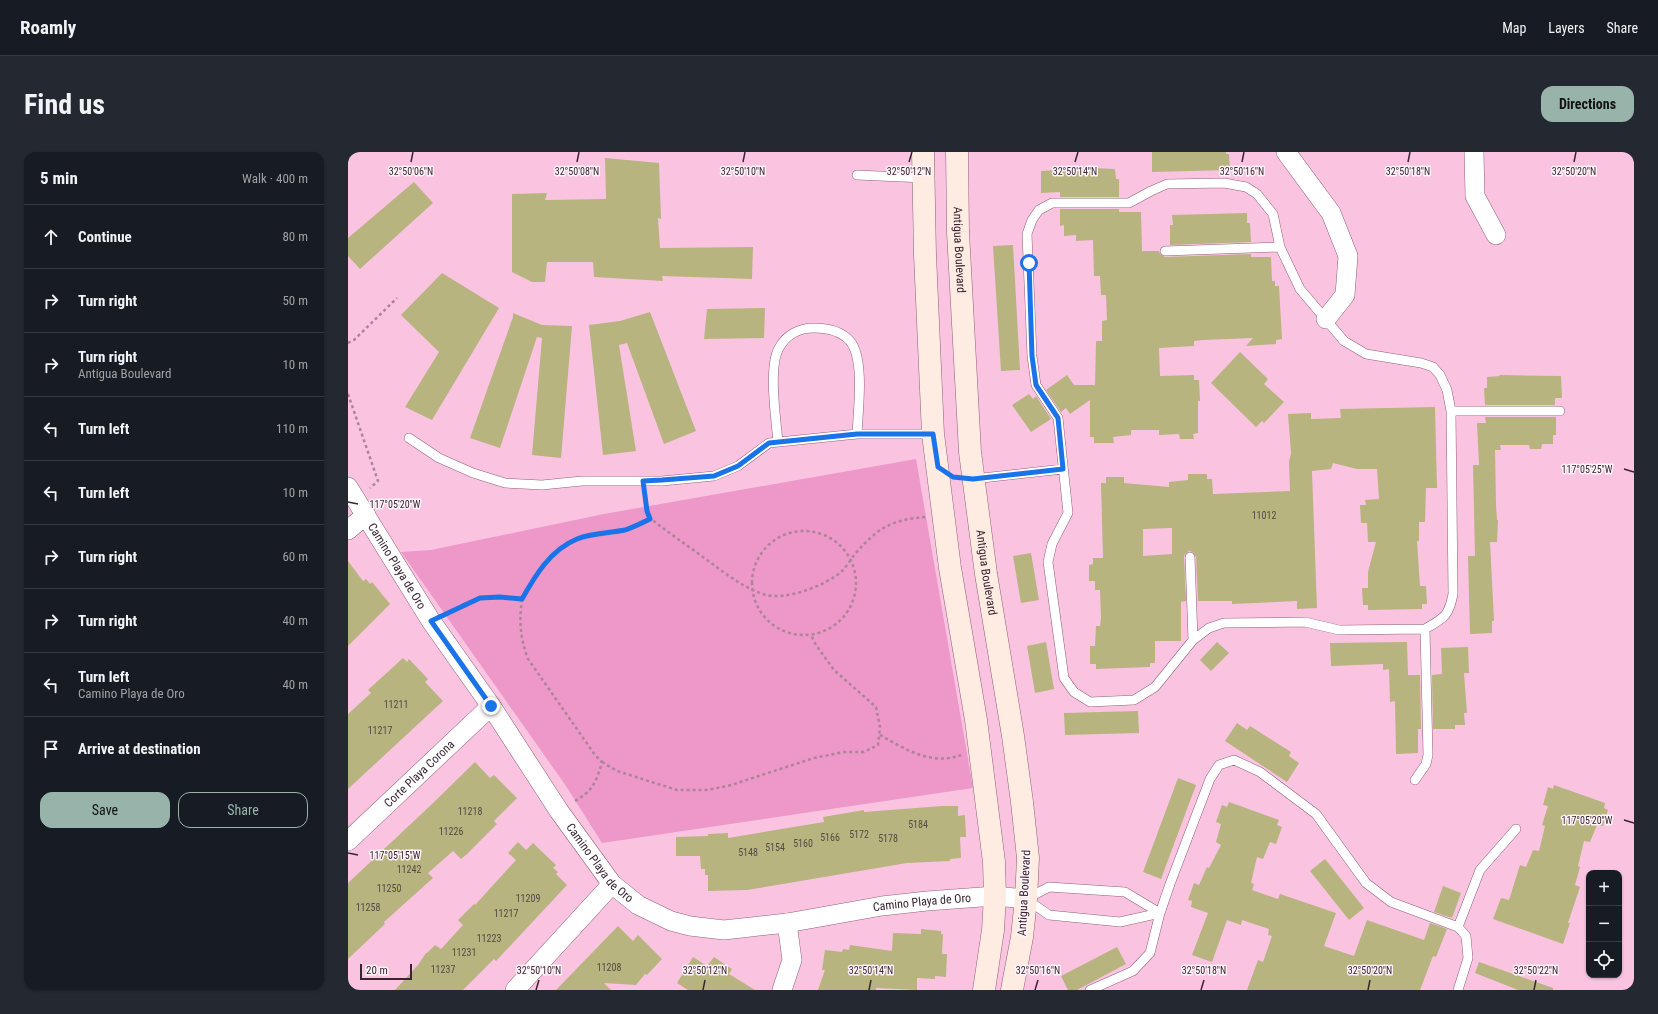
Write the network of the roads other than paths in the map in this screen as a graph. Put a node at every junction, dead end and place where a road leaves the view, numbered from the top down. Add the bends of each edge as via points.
1 (923, 152) edge
2 (957, 152) edge
3 (1286, 152) edge
4 (1474, 152) edge
5 (857, 175) dead end
6 (924, 178) junction
7 (958, 208) junction
8 (1496, 235) dead end
9 (1280, 247) junction
10 (1165, 251) dead end
11 (1326, 320) junction
12 (1451, 411) junction
13 (1560, 411) dead end
14 (857, 434) junction
15 (933, 434) junction
16 (409, 438) dead end
17 (778, 442) junction
18 (938, 467) junction
19 (1063, 469) junction
20 (973, 479) junction
21 (348, 487) edge
22 (366, 515) junction
23 (348, 530) edge
24 (1190, 557) dead end
25 (1425, 629) junction
26 (1193, 640) junction
27 (491, 706) junction
28 (1415, 780) dead end
29 (1516, 829) dead end
30 (348, 840) edge
31 (612, 884) junction
32 (995, 896) junction
33 (1026, 899) junction
34 (1160, 913) junction
35 (787, 923) junction
36 (1458, 927) junction
37 (515, 990) edge
38 (782, 990) edge
39 (984, 990) edge
40 (1012, 990) edge
41 (1090, 990) edge
42 (1458, 990) edge

1 - 6 main road
2 - 7 main road, Antigua Boulevard
3 - 11 street via 1331,213 1348,256 1345,296
4 - 8 street via 1475,196
5 - 6 lane
6 - 7 main road via 946,191
6 - 15 main road
7 - 20 main road, Antigua Boulevard
9 - 10 lane
9 - 11 lane via 1300,289
9 - 19 lane via 1273,214 1257,194 1246,187 1224,183 1167,184 1129,203 1052,204 1039,210 1027,234 1032,356 1036,385 1058,418
11 - 12 lane via 1344,341 1366,354 1433,367 1447,390
12 - 13 lane
12 - 25 lane via 1453,594 1451,606 1443,619
14 - 15 lane
14 - 17 lane
14 - 17 lane via 860,382 857,357 851,342 842,334 828,329 813,328 799,330 788,336 778,349 773,376
15 - 18 main road
16 - 17 lane via 439,458 473,473 505,483 542,485 714,476 738,466 769,443
18 - 20 main road via 953,477
18 - 32 main road via 950,568 976,720 990,826
19 - 20 lane
19 - 26 lane via 1068,513 1052,544 1048,562 1064,678 1074,692 1090,702 1134,700 1155,687
20 - 33 main road, Antigua Boulevard via 1022,802 1028,858
21 - 22 street, Camino Playa de Oro
22 - 23 street
22 - 27 street, Camino Playa de Oro via 431,621
24 - 26 lane
25 - 26 lane via 1339,630 1305,622 1224,623 1209,628
25 - 28 lane via 1428,754 1426,764
27 - 30 street, Corte Playa Corona
27 - 31 street, Camino Playa de Oro via 559,811
29 - 36 lane via 1480,870
31 - 35 street, Camino Playa de Oro via 638,905 670,921 690,926 724,930
31 - 37 street
32 - 33 street, Camino Playa de Oro
32 - 35 street, Camino Playa de Oro via 882,906
32 - 39 main road
33 - 34 lane via 1049,915 1120,922
33 - 34 lane via 1049,887 1126,892
33 - 40 main road, Antigua Boulevard
34 - 36 lane via 1210,779 1219,765 1234,760 1260,772 1316,814 1366,883 1391,902
34 - 41 lane via 1150,953 1133,971
35 - 38 street via 792,960
36 - 42 lane via 1466,936 1468,958

